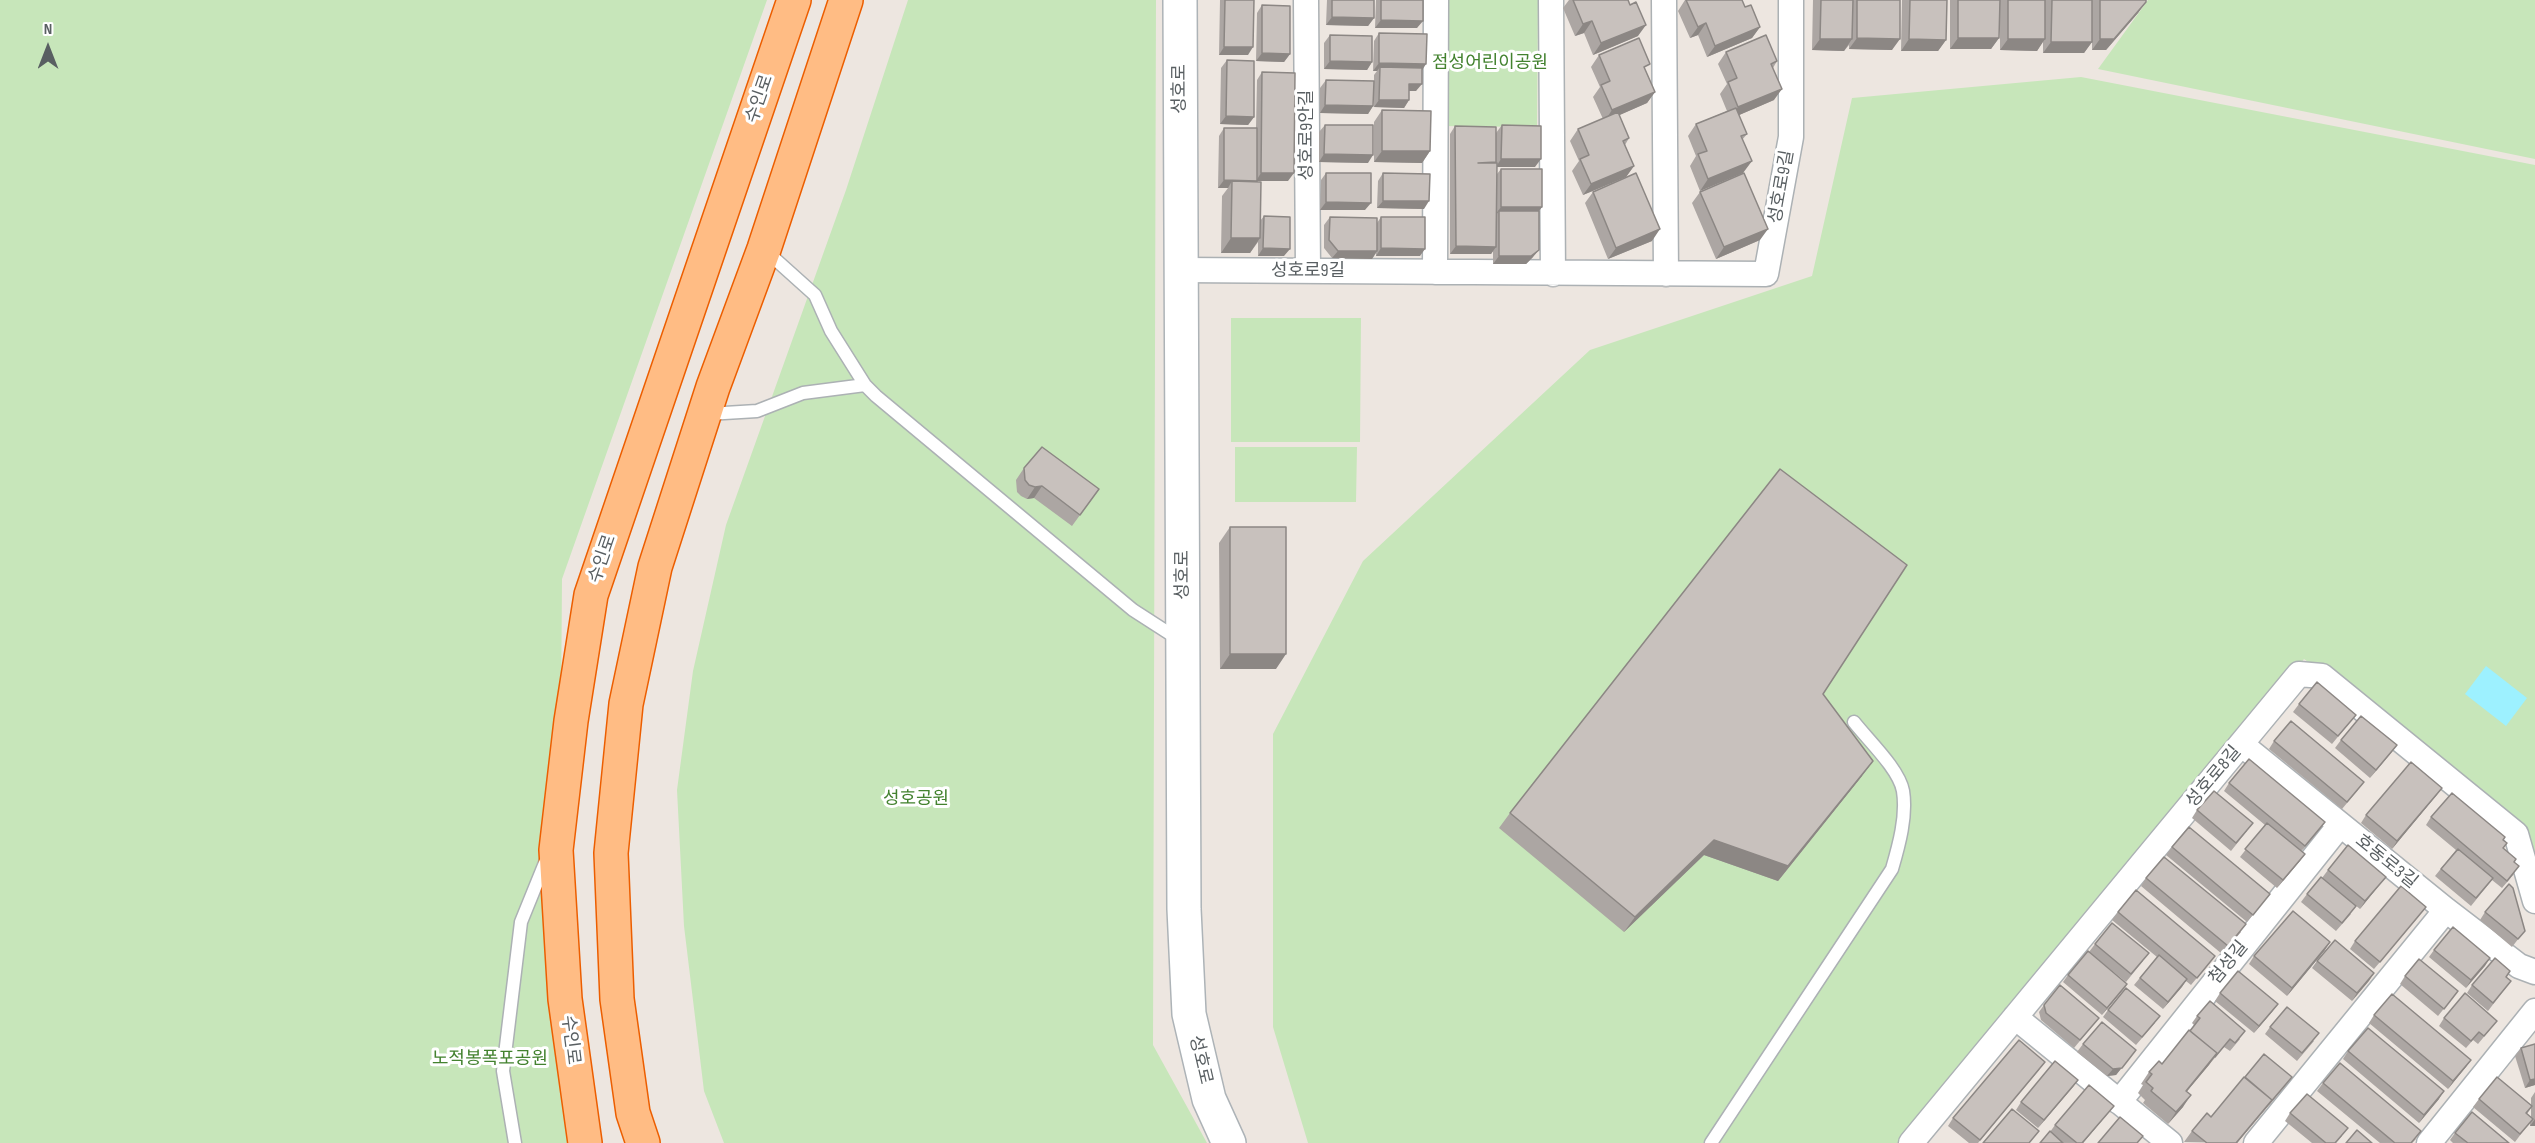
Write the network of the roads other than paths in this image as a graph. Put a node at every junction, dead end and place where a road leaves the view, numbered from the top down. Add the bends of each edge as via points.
1 (794, 0) edge
2 (846, 0) edge
3 (1180, 0) edge
4 (1306, 0) edge
5 (1436, 0) edge
6 (1551, 0) edge
7 (1664, 0) edge
8 (1791, 0) edge
9 (764, 249) junction
10 (1181, 270) junction
11 (1308, 270) junction
12 (1435, 272) junction
13 (1553, 274) junction
14 (1666, 274) junction
15 (865, 385) junction
16 (706, 414) junction
17 (1183, 642) junction
18 (1854, 722) dead end
19 (2241, 744) junction
20 (2340, 825) junction
21 (558, 832) junction
22 (2535, 901) edge
23 (2446, 910) junction
24 (2535, 972) edge
25 (2535, 1011) edge
26 (2015, 1017) junction
27 (2119, 1102) junction
28 (1924, 1139) edge
29 (515, 1143) edge
30 (585, 1143) edge
31 (643, 1143) edge
32 (1229, 1143) edge
33 (1711, 1143) edge
34 (2170, 1143) edge
35 (2256, 1143) edge
36 (2429, 1143) edge

1 - 21 highway, 수인로 via 591,595
2 - 9 highway
3 - 10 street, 성호로
4 - 11 street, 성호로9안길
5 - 12 street
6 - 13 street
7 - 14 street
8 - 14 street, 성호로9길 via 1791,137 1766,274
9 - 15 lane via 814,295
9 - 16 highway
10 - 11 street, 성호로9길
10 - 17 street, 성호로
11 - 12 street, 성호로9길
12 - 13 street, 성호로9길
13 - 14 street, 성호로9길
15 - 16 lane via 803,393 757,411
15 - 17 lane via 1133,610
16 - 31 highway via 655,567 626,704 611,853 617,999 633,1113
17 - 32 street, 성호로 via 1184,909 1189,1014 1209,1099
18 - 33 lane via 1896,774 1903,790 1899,848 1892,869
19 - 20 street, 호동로3길
19 - 22 street, 성호로8길 via 2299,674 2322,676 2516,834
19 - 26 street, 성호로8길
20 - 23 street, 호동로3길
20 - 27 street, 첨성길
21 - 29 lane via 521,922 503,1071
21 - 30 highway, 수인로 via 565,999
23 - 24 street, 호동로3길 via 2519,966
23 - 35 street
25 - 36 street
26 - 27 street
26 - 28 street, 성호로8길
27 - 34 street

